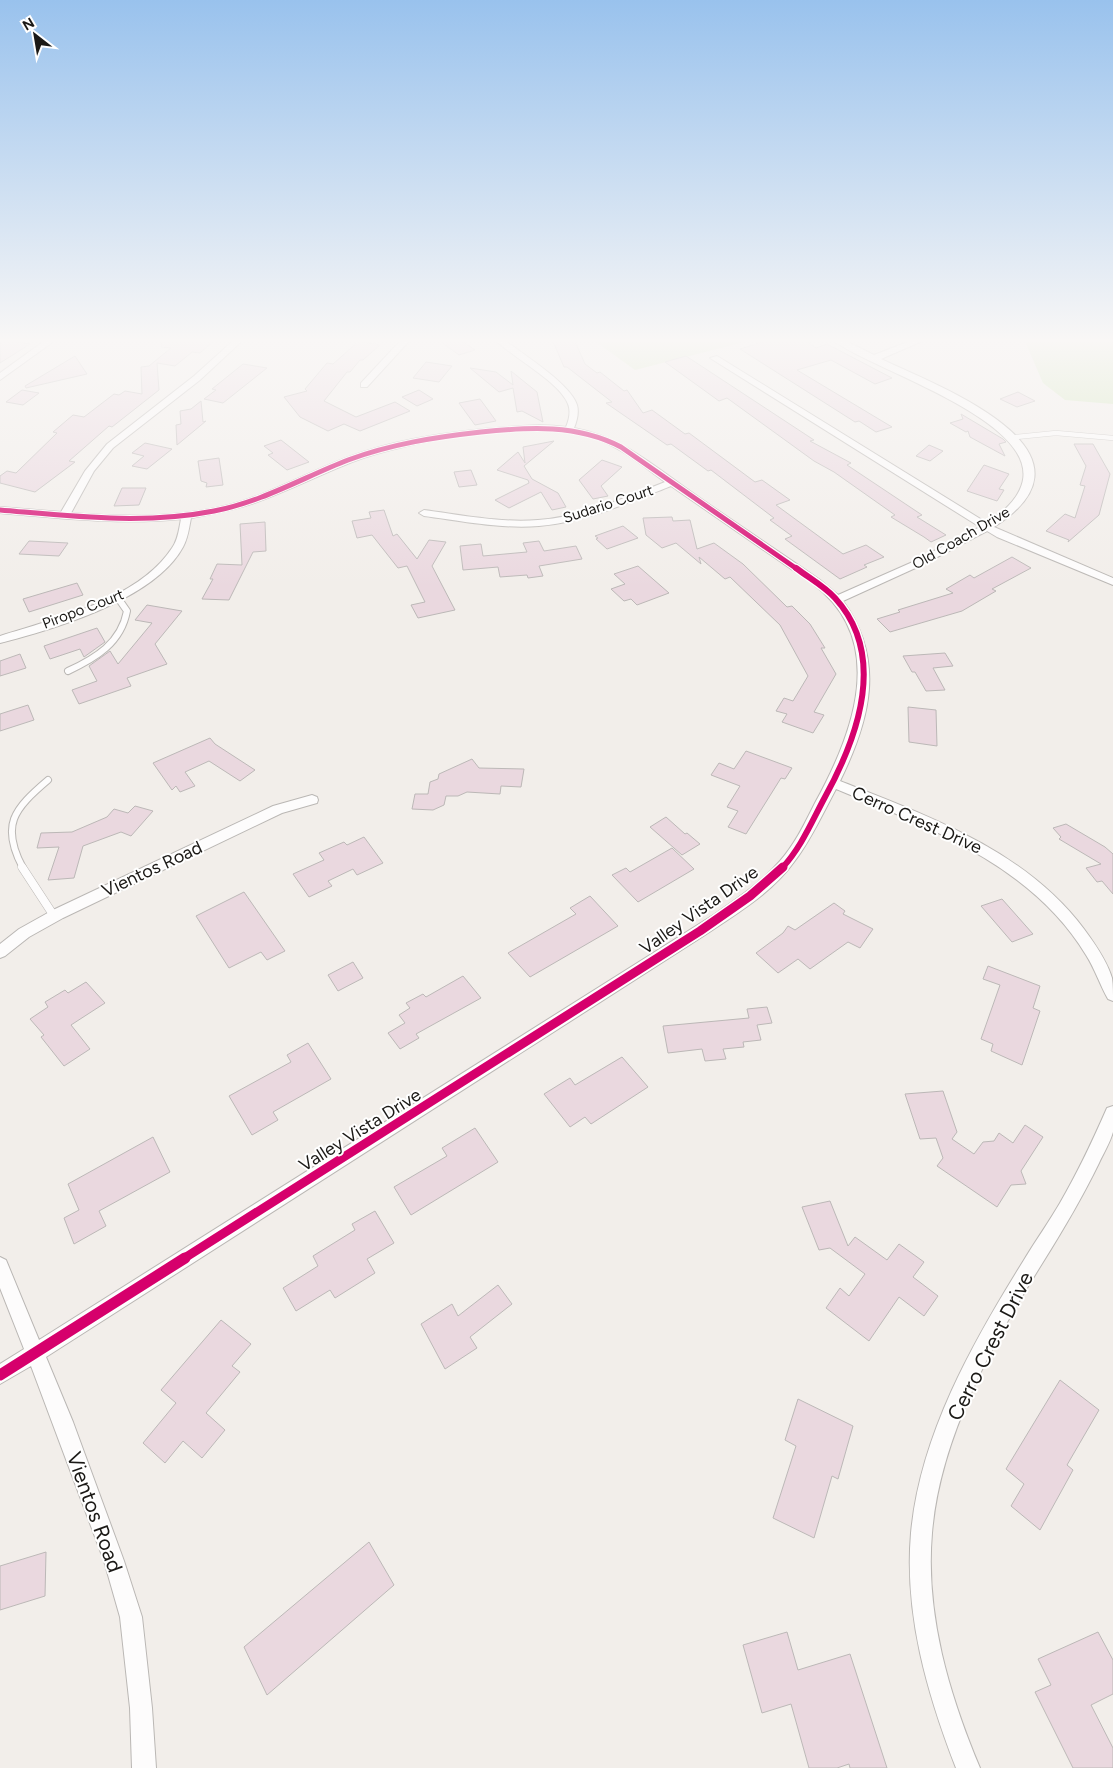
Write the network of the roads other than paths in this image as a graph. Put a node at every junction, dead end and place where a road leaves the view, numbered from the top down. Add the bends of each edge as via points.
1 (141, 422) edge
2 (573, 422) edge
3 (817, 422) edge
4 (998, 422) edge
5 (569, 430) junction
6 (1016, 437) junction
7 (1113, 438) edge
8 (671, 483) junction
9 (0, 510) edge
10 (424, 513) dead end
11 (187, 516) junction
12 (64, 517) junction
13 (987, 527) junction
14 (1113, 582) edge
15 (118, 598) junction
16 (836, 600) junction
17 (0, 640) edge
18 (68, 671) dead end
19 (48, 780) dead end
20 (834, 782) junction
21 (312, 800) dead end
22 (54, 916) junction
23 (0, 952) edge
24 (1113, 995) edge
25 (1113, 1113) edge
26 (0, 1266) edge
27 (36, 1354) junction
28 (0, 1375) edge
29 (144, 1768) edge
30 (968, 1768) edge

1 - 12 street via 98,458 78,487
2 - 5 street
3 - 13 street
4 - 6 street, Old Coach Drive
5 - 8 street, Valley Vista Drive via 601,437 621,446
5 - 11 street, Valley Vista Drive via 508,429 398,444 348,460 250,501
6 - 7 lane via 1056,433
6 - 13 street, Old Coach Drive via 1032,461 1032,481 1015,508
8 - 10 street, Sudario Court via 572,518 553,521 497,521
8 - 16 street, Valley Vista Drive via 777,554
9 - 12 street, Valley Vista Drive
11 - 12 street, Valley Vista Drive via 122,520
11 - 15 street, Piropo Court via 181,541 173,556 149,580
13 - 14 street
13 - 16 street, Old Coach Drive via 924,562
15 - 17 street, Piropo Court
15 - 18 lane via 127,611 122,632 94,657
16 - 20 street, Valley Vista Drive via 856,637 864,662 864,679 858,726
19 - 22 lane via 28,797 14,817 9,835 14,851
20 - 24 street, Cerro Crest Drive via 954,833 1016,870 1071,921 1098,961
20 - 27 street, Valley Vista Drive via 786,864 753,894 692,937
21 - 22 street, Vientos Road via 278,809
22 - 23 street, Vientos Road
25 - 30 street, Cerro Crest Drive via 1060,1220 1026,1274 957,1404 926,1500 921,1570 930,1650 940,1692
26 - 27 street, Vientos Road
27 - 28 street, Valley Vista Drive
27 - 29 street, Vientos Road via 114,1561 131,1617

